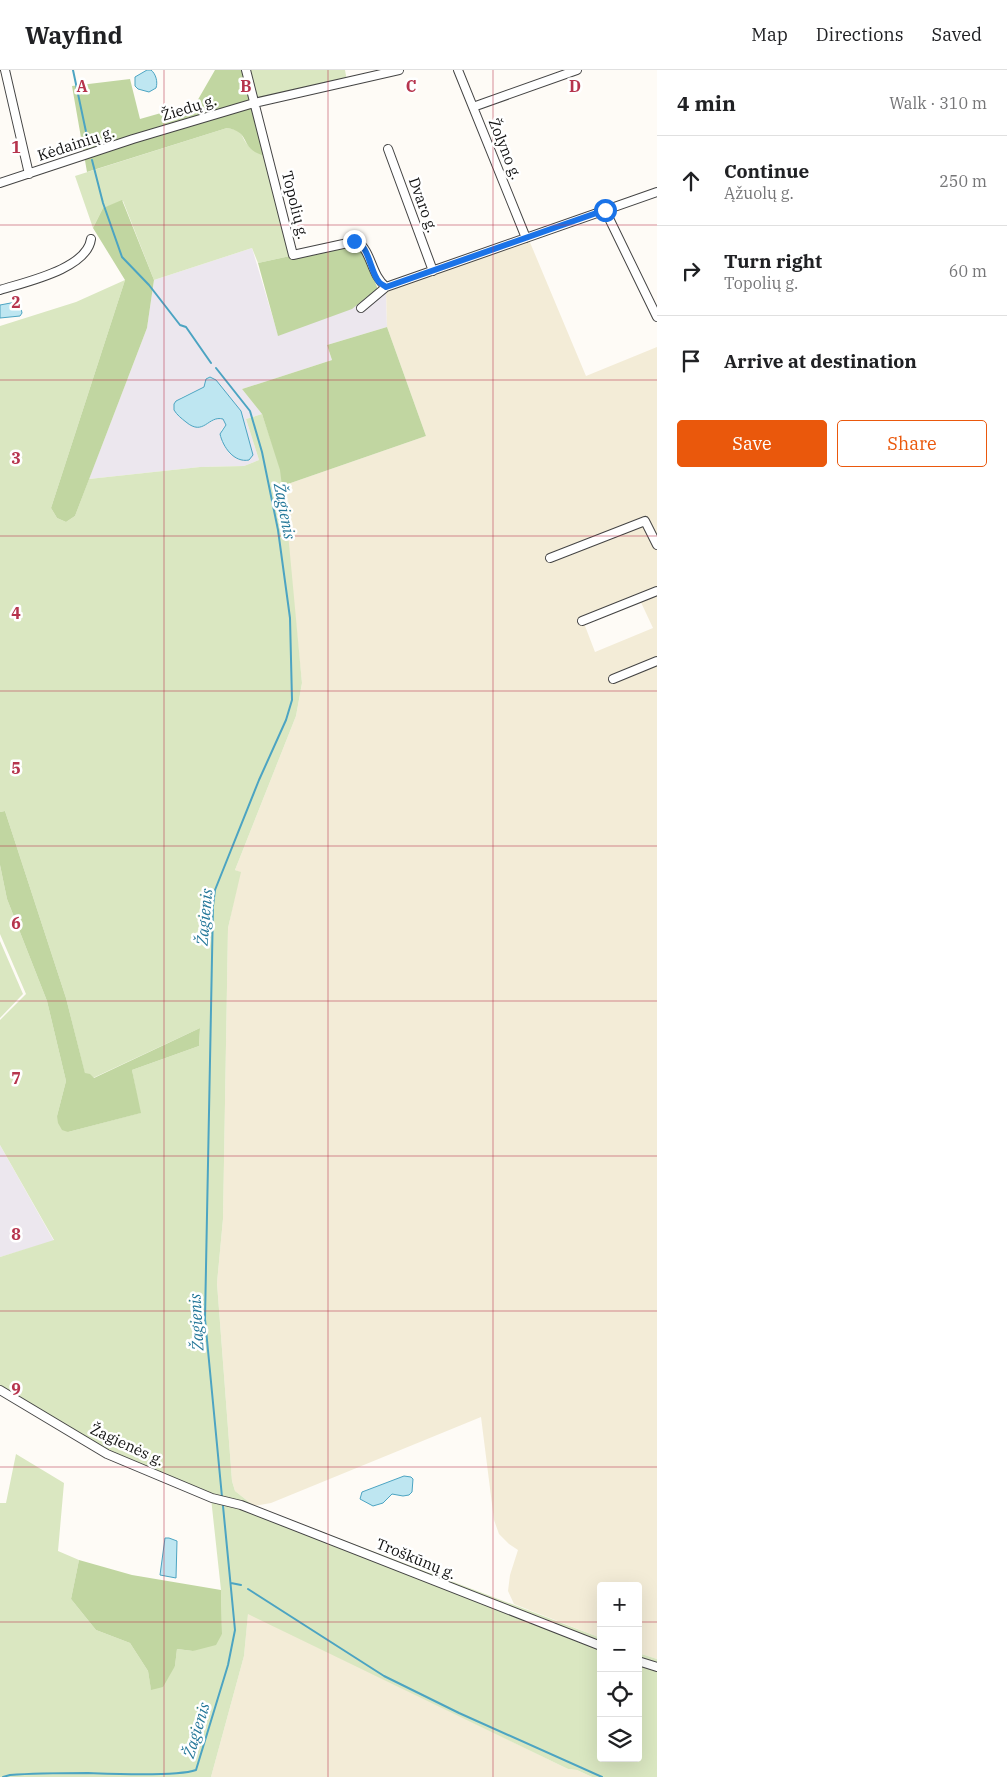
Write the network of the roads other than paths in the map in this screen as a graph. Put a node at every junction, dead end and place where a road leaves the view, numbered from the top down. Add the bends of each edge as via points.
1 (5, 70) edge
2 (246, 70) edge
3 (399, 70) edge
4 (458, 70) edge
5 (578, 70) edge
6 (254, 103) junction
7 (473, 107) junction
8 (133, 140) joint
9 (388, 149) dead end
10 (29, 174) junction
11 (0, 183) edge
12 (657, 192) edge
13 (605, 210) junction
14 (526, 238) junction
15 (91, 239) dead end
16 (433, 271) junction
17 (386, 287) junction
18 (0, 290) edge
19 (361, 308) dead end
20 (657, 317) edge
21 (657, 545) edge
22 (550, 558) dead end
23 (657, 591) edge
24 (582, 621) dead end
25 (657, 662) edge
26 (613, 679) dead end
27 (0, 1390) edge
28 (221, 1500) joint
29 (597, 1644) edge
30 (642, 1662) edge
31 (657, 1667) edge

1 - 10 street
2 - 6 street
3 - 6 street, Žiedų g.
4 - 7 street, Žolyno g.
5 - 7 street
6 - 8 street, Žiedų g.
6 - 17 street, Topolių g. via 294,255 357,241 363,246 378,281
7 - 14 street, Žolyno g.
8 - 10 street, Kėdainių g.
9 - 16 street, Dvaro g.
10 - 11 street, Kėdainių g.
12 - 13 street
13 - 14 street
13 - 20 street
14 - 16 street
15 - 18 street via 87,249 67,266
16 - 17 street
17 - 19 street
21 - 22 street via 645,521
23 - 24 street
25 - 26 street
27 - 28 street, Žagienės g. via 106,1454
28 - 29 street, Troškūnų g. via 241,1505
30 - 31 street

